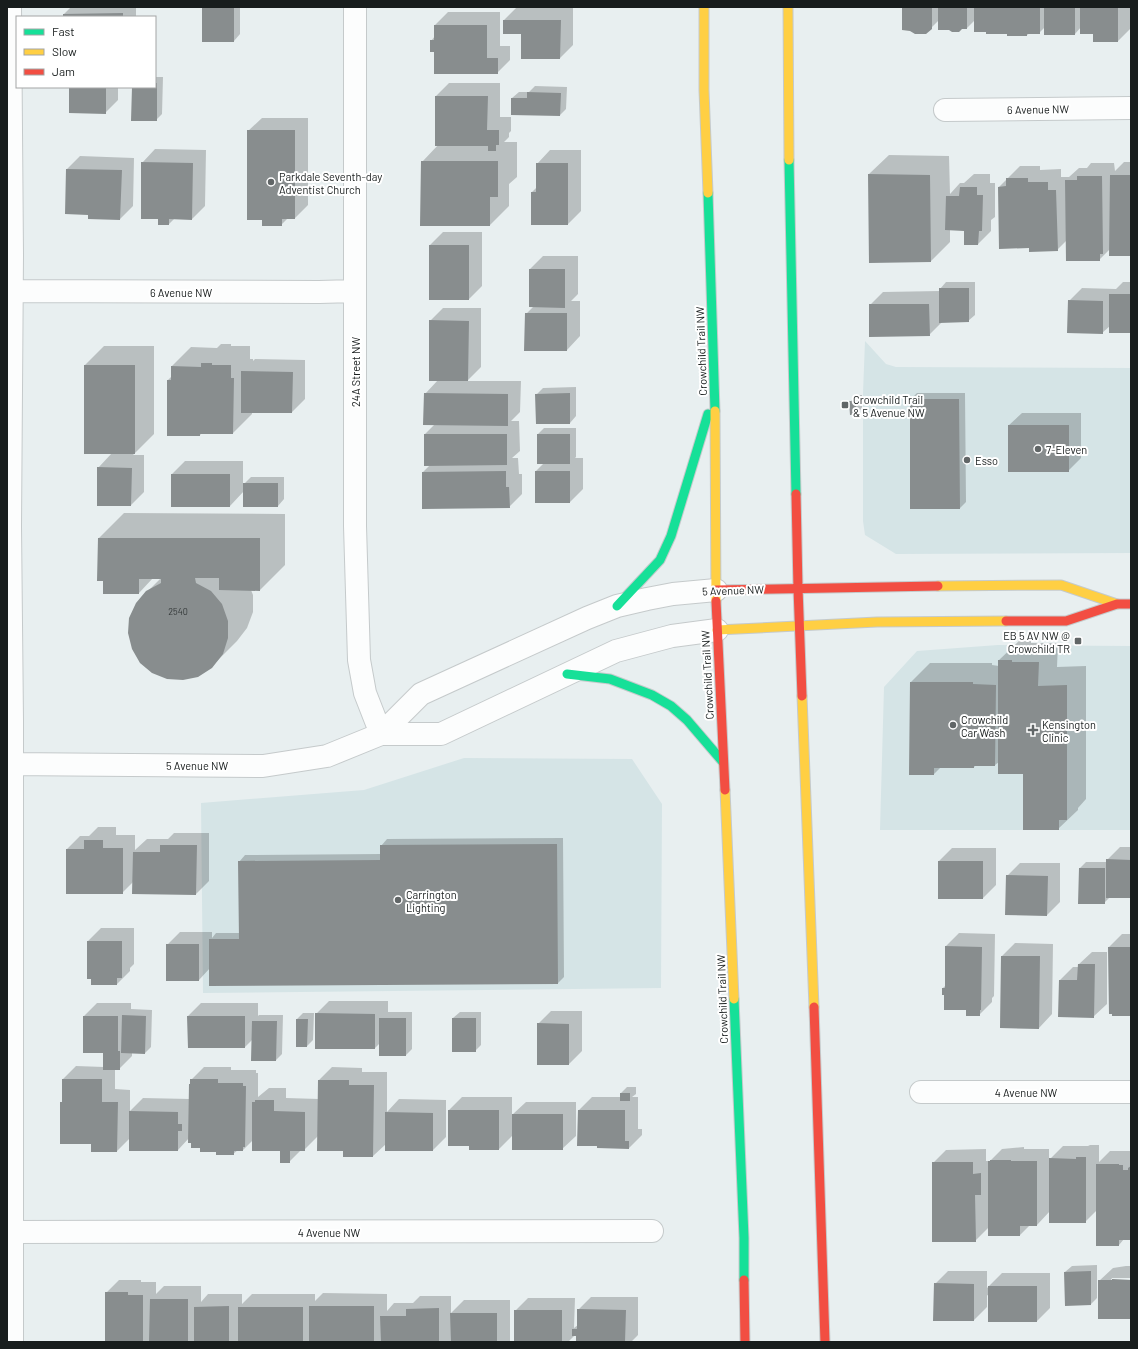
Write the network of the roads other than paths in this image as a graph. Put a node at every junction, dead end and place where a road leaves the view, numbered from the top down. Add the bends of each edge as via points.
1 (10, 7) edge
2 (355, 7) edge
3 (704, 7) edge
4 (788, 7) edge
5 (1131, 108) edge
6 (945, 110) dead end
7 (9, 291) edge
8 (355, 291) junction
9 (715, 394) junction
10 (798, 588) junction
11 (716, 590) junction
12 (1117, 604) junction
13 (1131, 604) edge
14 (617, 606) junction
15 (799, 627) junction
16 (717, 630) junction
17 (568, 674) junction
18 (381, 734) junction
19 (723, 762) junction
20 (10, 764) edge
21 (921, 1092) dead end
22 (1131, 1092) edge
23 (652, 1231) dead end
24 (9, 1232) edge
25 (12, 1342) edge
26 (745, 1342) edge
27 (825, 1342) edge

1 - 7 street
2 - 8 street, 24A Street NW
3 - 9 main road, Crowchild Trail NW via 704,90
4 - 10 main road
5 - 6 street, 6 Avenue NW
7 - 8 street, 6 Avenue NW
7 - 20 street via 12,330
8 - 18 street, 24A Street NW via 355,526 359,660 365,693
9 - 11 main road, Crowchild Trail NW
9 - 14 main road via 660,560
10 - 11 main road, 5 Avenue NW
10 - 12 main road, 5 Avenue NW via 1062,585
10 - 15 main road
11 - 14 street, 5 Avenue NW via 673,594
11 - 16 main road, Crowchild Trail NW
12 - 13 main road, 5 Avenue NW
12 - 15 main road, 5 Avenue NW via 1066,621 877,622
14 - 18 street, 5 Avenue NW via 421,694
15 - 16 main road, 5 Avenue NW
15 - 27 main road via 812,910
16 - 17 street, 5 Avenue NW via 672,636 616,651
16 - 19 main road, Crowchild Trail NW
17 - 18 street, 5 Avenue NW via 441,734
17 - 19 main road via 610,679 658,699 686,720
18 - 20 street, 5 Avenue NW via 327,756 263,766
19 - 26 main road, Crowchild Trail NW via 744,1230
20 - 24 street
21 - 22 street, 4 Avenue NW
23 - 24 street, 4 Avenue NW
24 - 25 street

